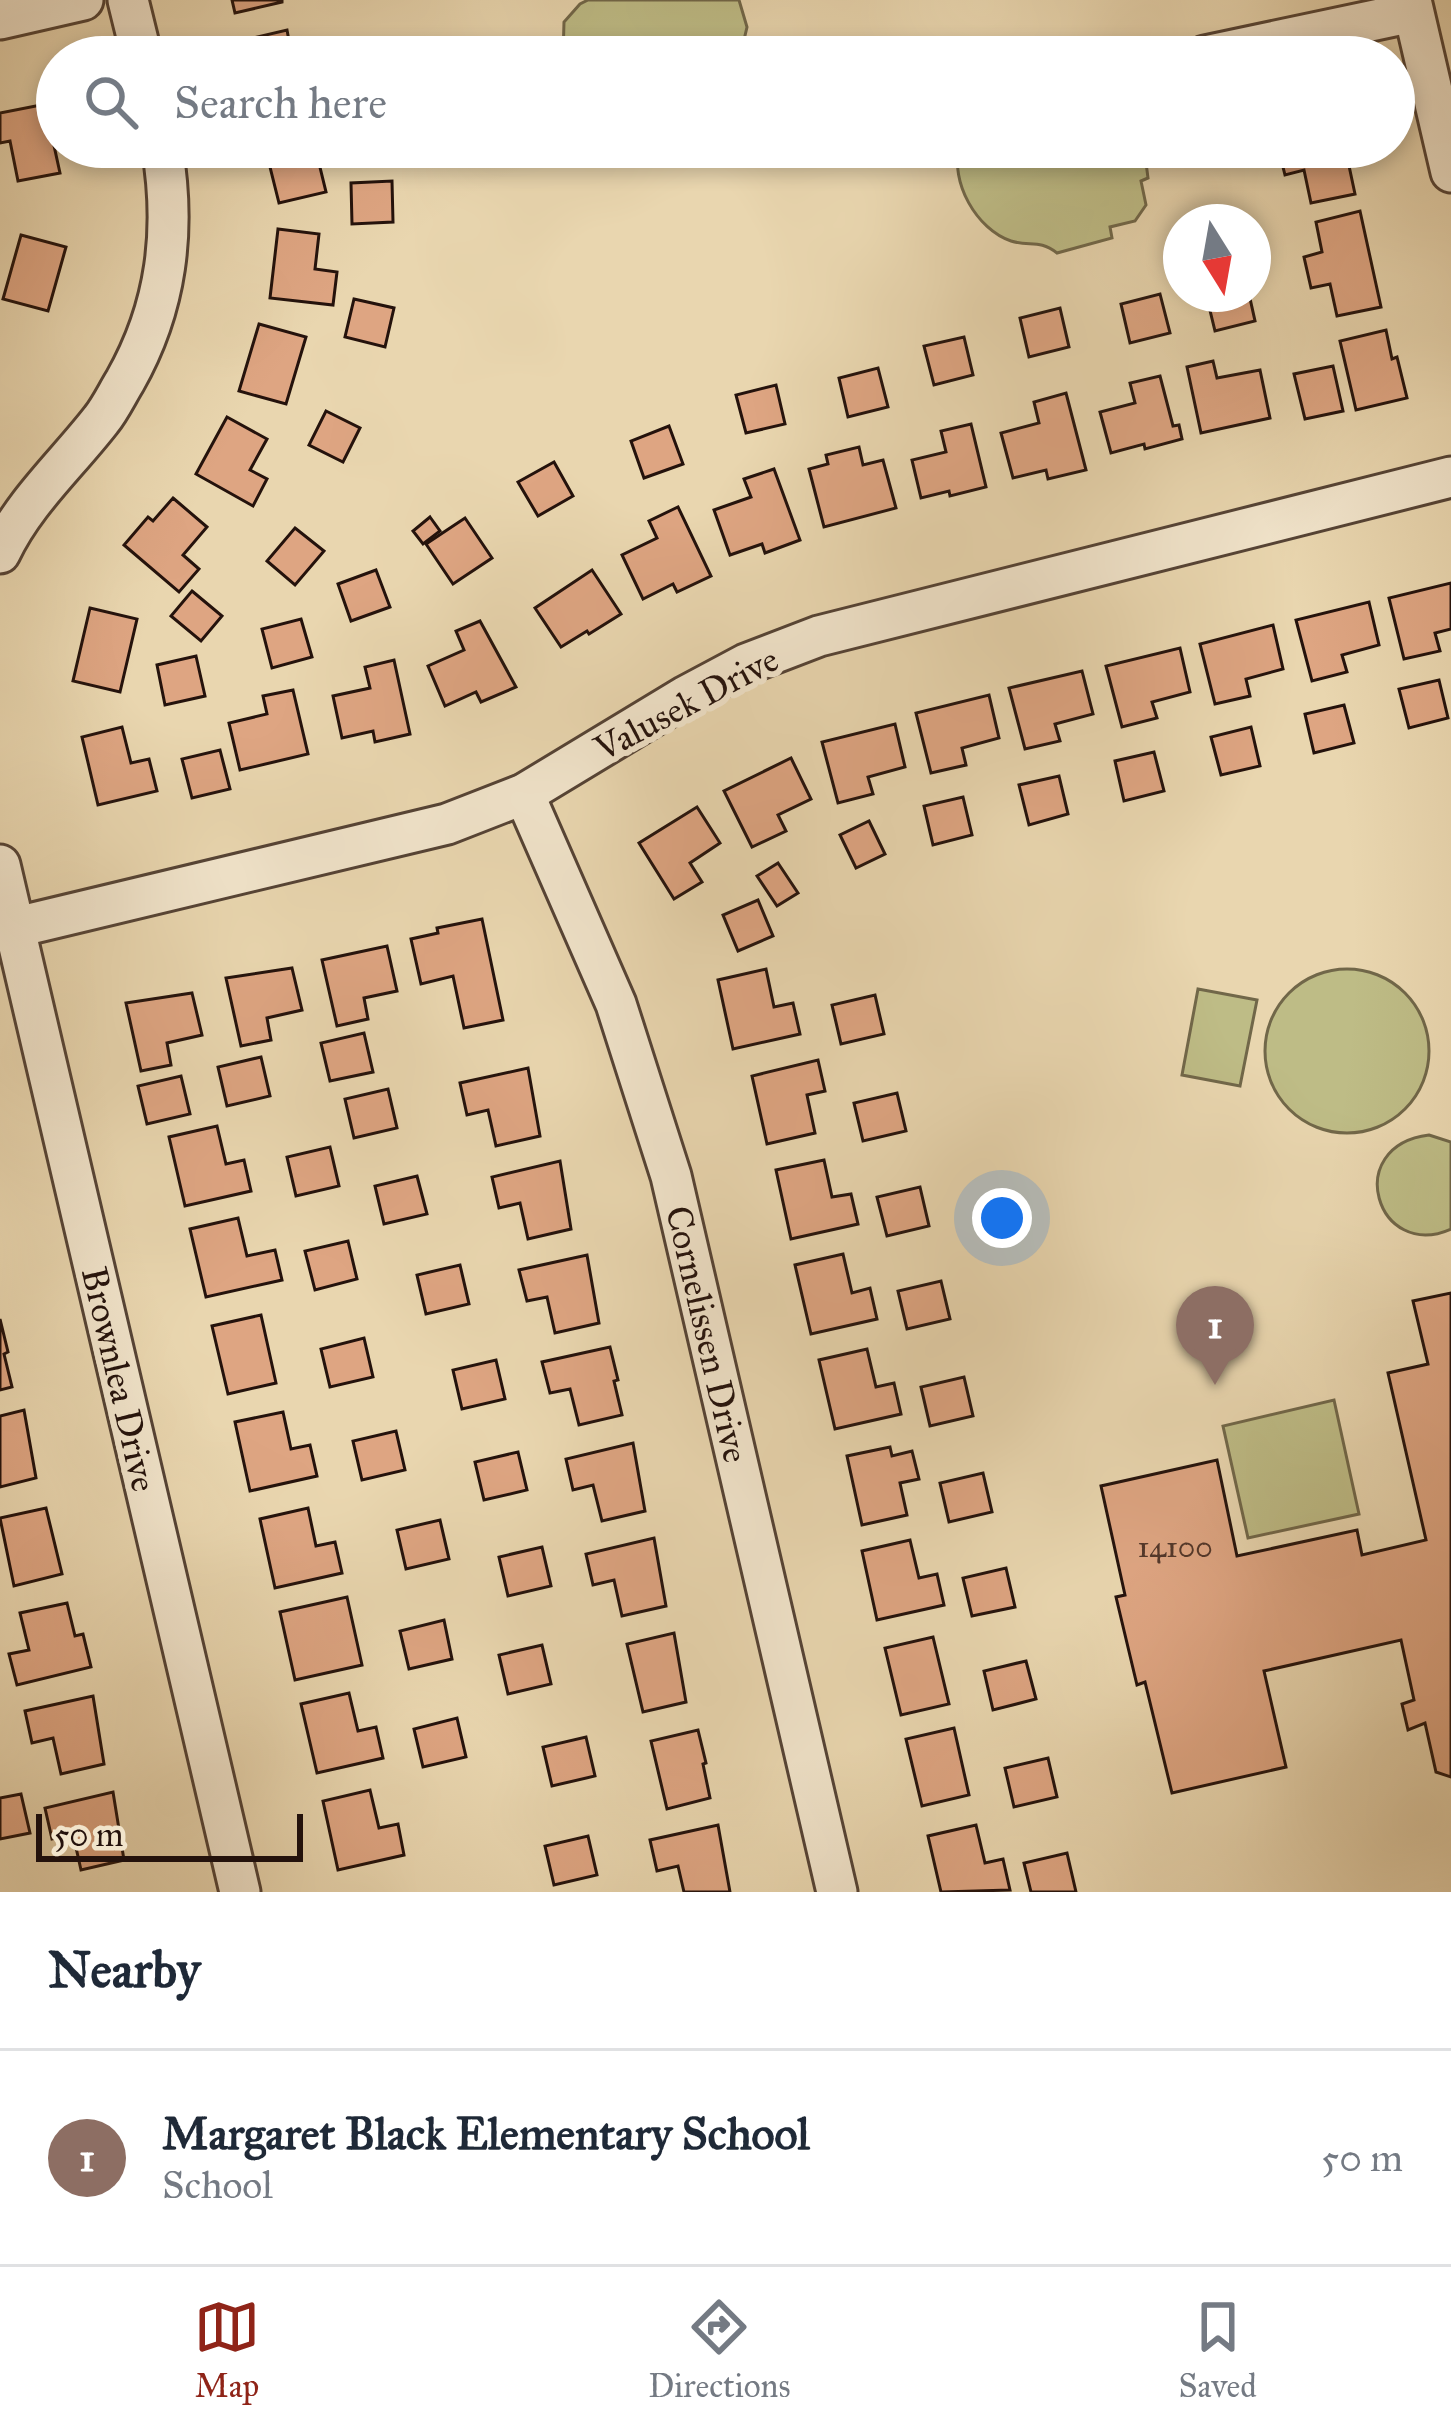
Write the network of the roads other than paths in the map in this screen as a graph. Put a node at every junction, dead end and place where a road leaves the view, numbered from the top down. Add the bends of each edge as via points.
1 (83, 0) edge
2 (128, 0) edge
3 (1412, 6) edge
4 (0, 19) edge
5 (137, 36) edge
6 (1287, 36) edge
7 (166, 168) edge
8 (1451, 172) edge
9 (1451, 477) edge
10 (0, 554) edge
11 (524, 794) junction
12 (0, 865) edge
13 (7, 929) edge
14 (240, 1892) edge
15 (837, 1892) edge

1 - 4 street
2 - 5 street
3 - 6 street
3 - 8 street
7 - 10 street via 167,258 136,360 103,418 12,528
9 - 11 street, Valusek Drive via 819,635 686,696
11 - 13 street, Valusek Drive via 447,824
11 - 15 street, Cornelissen Drive via 616,1004 671,1176
12 - 13 street, Brownlea Drive
13 - 14 street, Brownlea Drive

